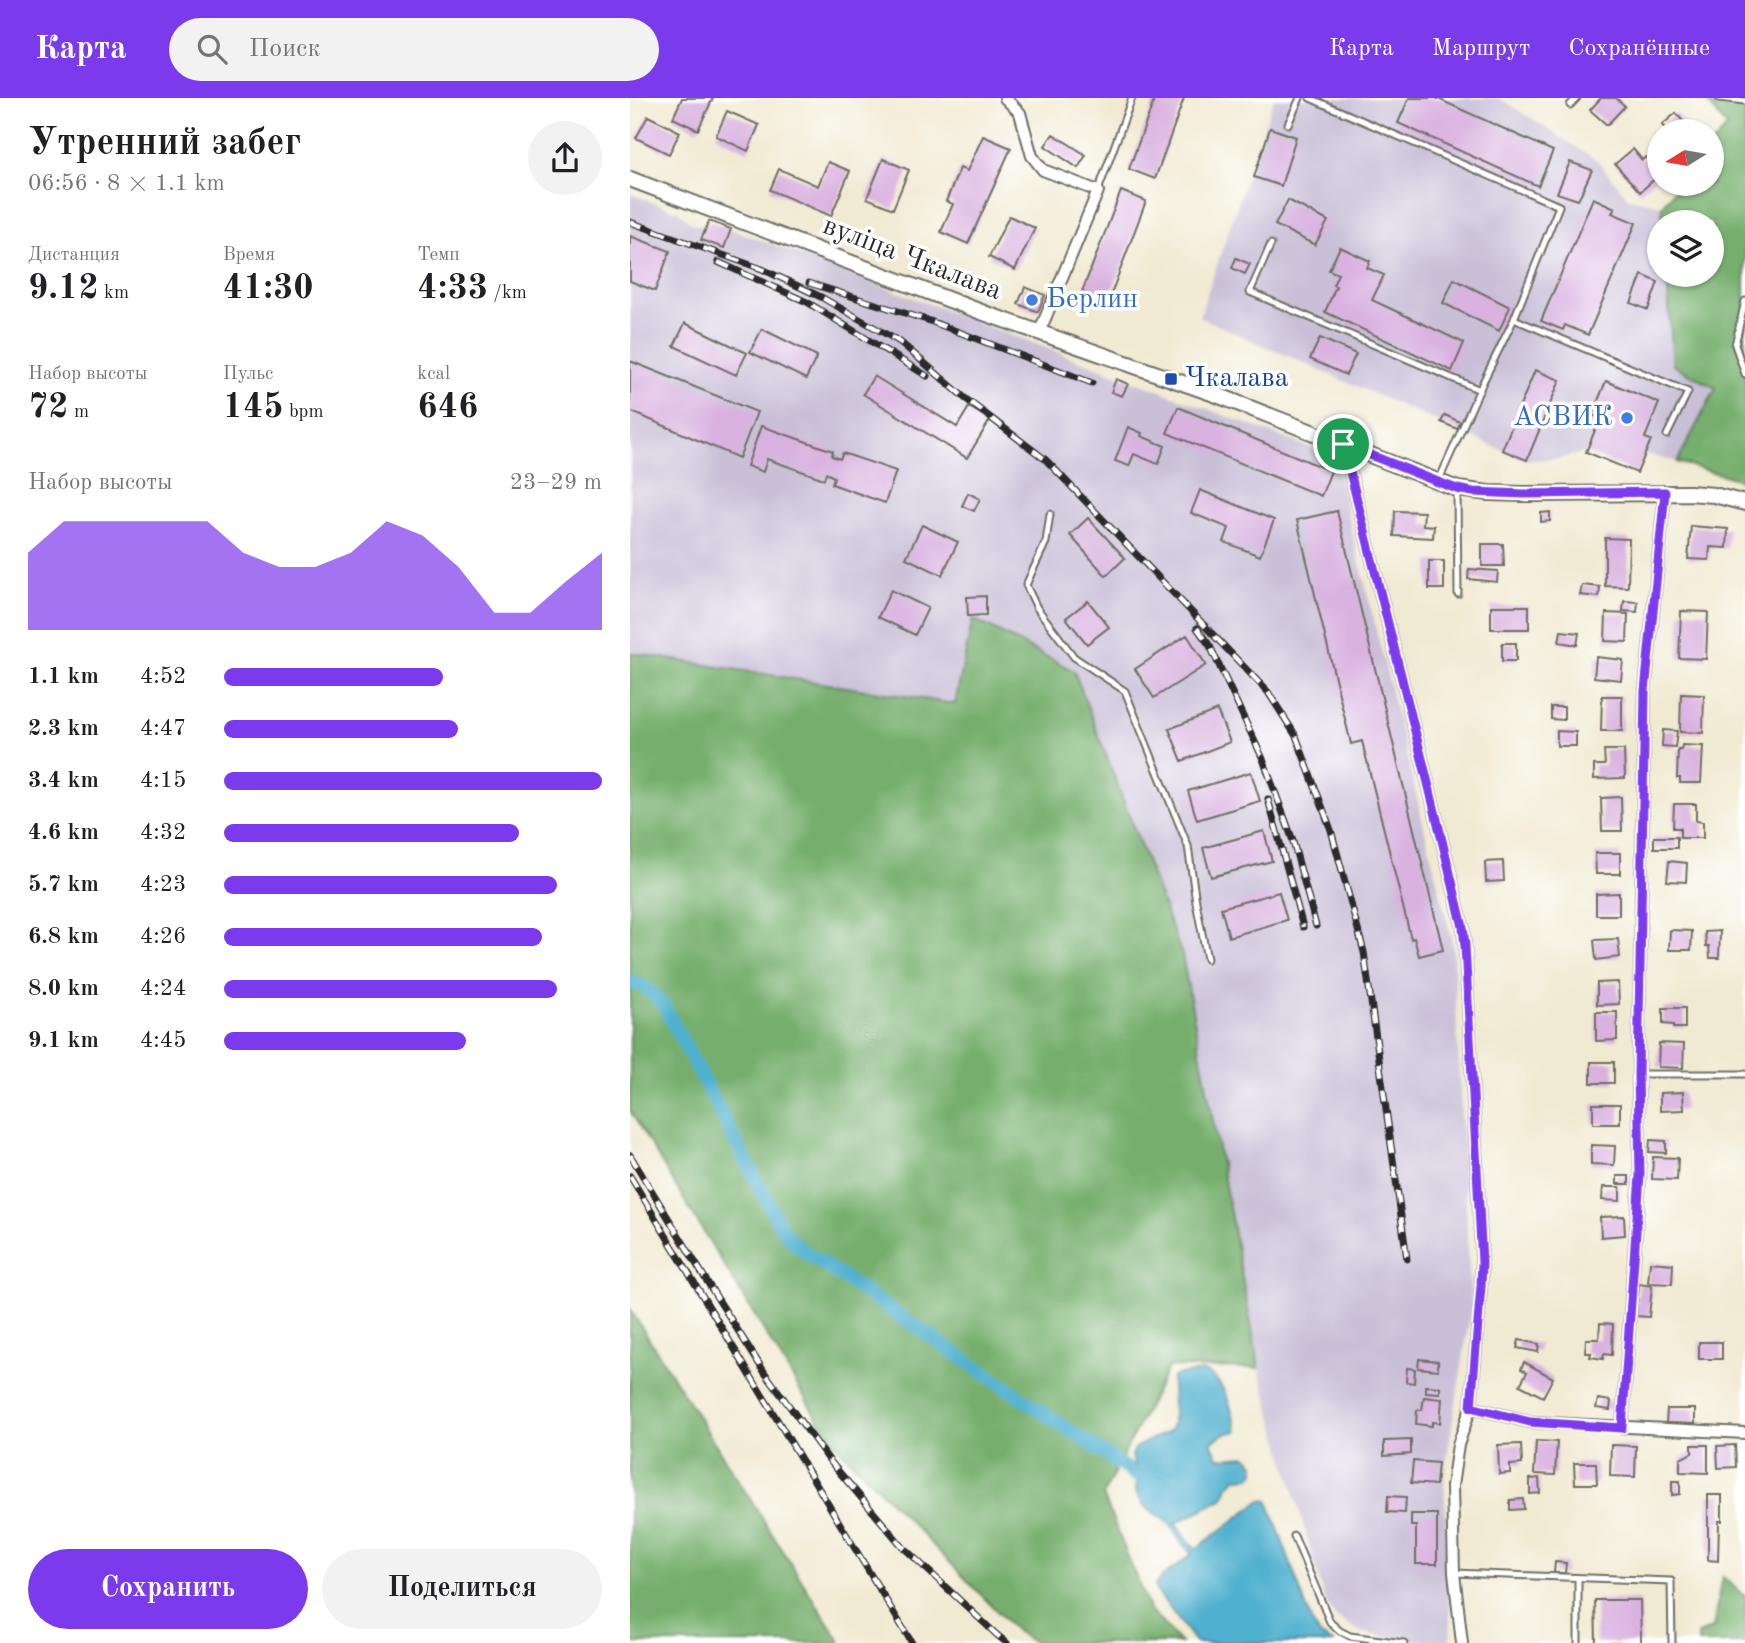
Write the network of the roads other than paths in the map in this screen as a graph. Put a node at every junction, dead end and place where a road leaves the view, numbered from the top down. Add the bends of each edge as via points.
1 (1005, 98) edge
2 (1132, 98) edge
3 (1300, 98) edge
4 (1310, 98) edge
5 (1577, 98) edge
6 (1719, 98) edge
7 (1745, 101) edge
8 (1570, 105) dead end
9 (1288, 124) dead end
10 (630, 178) edge
11 (1098, 191) junction
12 (1270, 244) dead end
13 (1745, 301) edge
14 (1514, 319) junction
15 (1039, 333) junction
16 (1745, 374) edge
17 (1480, 390) junction
18 (1667, 435) dead end
19 (1343, 444) junction
20 (1438, 482) junction
21 (1457, 489) junction
22 (1665, 492) junction
23 (1743, 499) edge
24 (1050, 514) dead end
25 (1458, 594) dead end
26 (1207, 959) dead end
27 (1638, 1074) junction
28 (1745, 1074) edge
29 (1471, 1407) junction
30 (1622, 1428) junction
31 (1745, 1433) edge
32 (1294, 1536) dead end
33 (1454, 1573) junction
34 (1578, 1578) junction
35 (1404, 1643) edge
36 (1462, 1643) edge
37 (1577, 1643) edge
38 (1672, 1643) edge

1 - 11 street via 1020,113 1032,156 1043,170
2 - 11 lane
3 - 9 lane
4 - 14 lane via 1559,206
5 - 8 lane
6 - 7 lane
10 - 15 street, вуліца Чкалава
11 - 15 street
12 - 17 lane via 1250,292
13 - 16 lane via 1735,345
14 - 17 lane
14 - 18 lane via 1689,392
15 - 19 street, вуліца Чкалава
17 - 20 lane
19 - 20 street, вуліца Чкалава
19 - 29 street via 1463,927 1482,1263
20 - 21 street, вуліца Чкалава
21 - 22 street, вуліца Чкалава via 1524,494
21 - 25 lane
22 - 23 street, вуліца Чкалава
22 - 27 street via 1645,691
24 - 26 lane via 1046,542 1026,585 1037,608 1074,657 1125,691 1188,846
27 - 28 lane
27 - 30 street via 1640,1175
29 - 30 street via 1530,1422
29 - 33 street via 1453,1477
30 - 31 street
32 - 35 lane via 1330,1622 1350,1636
33 - 34 lane
33 - 36 street
34 - 37 lane
34 - 38 lane via 1671,1581

